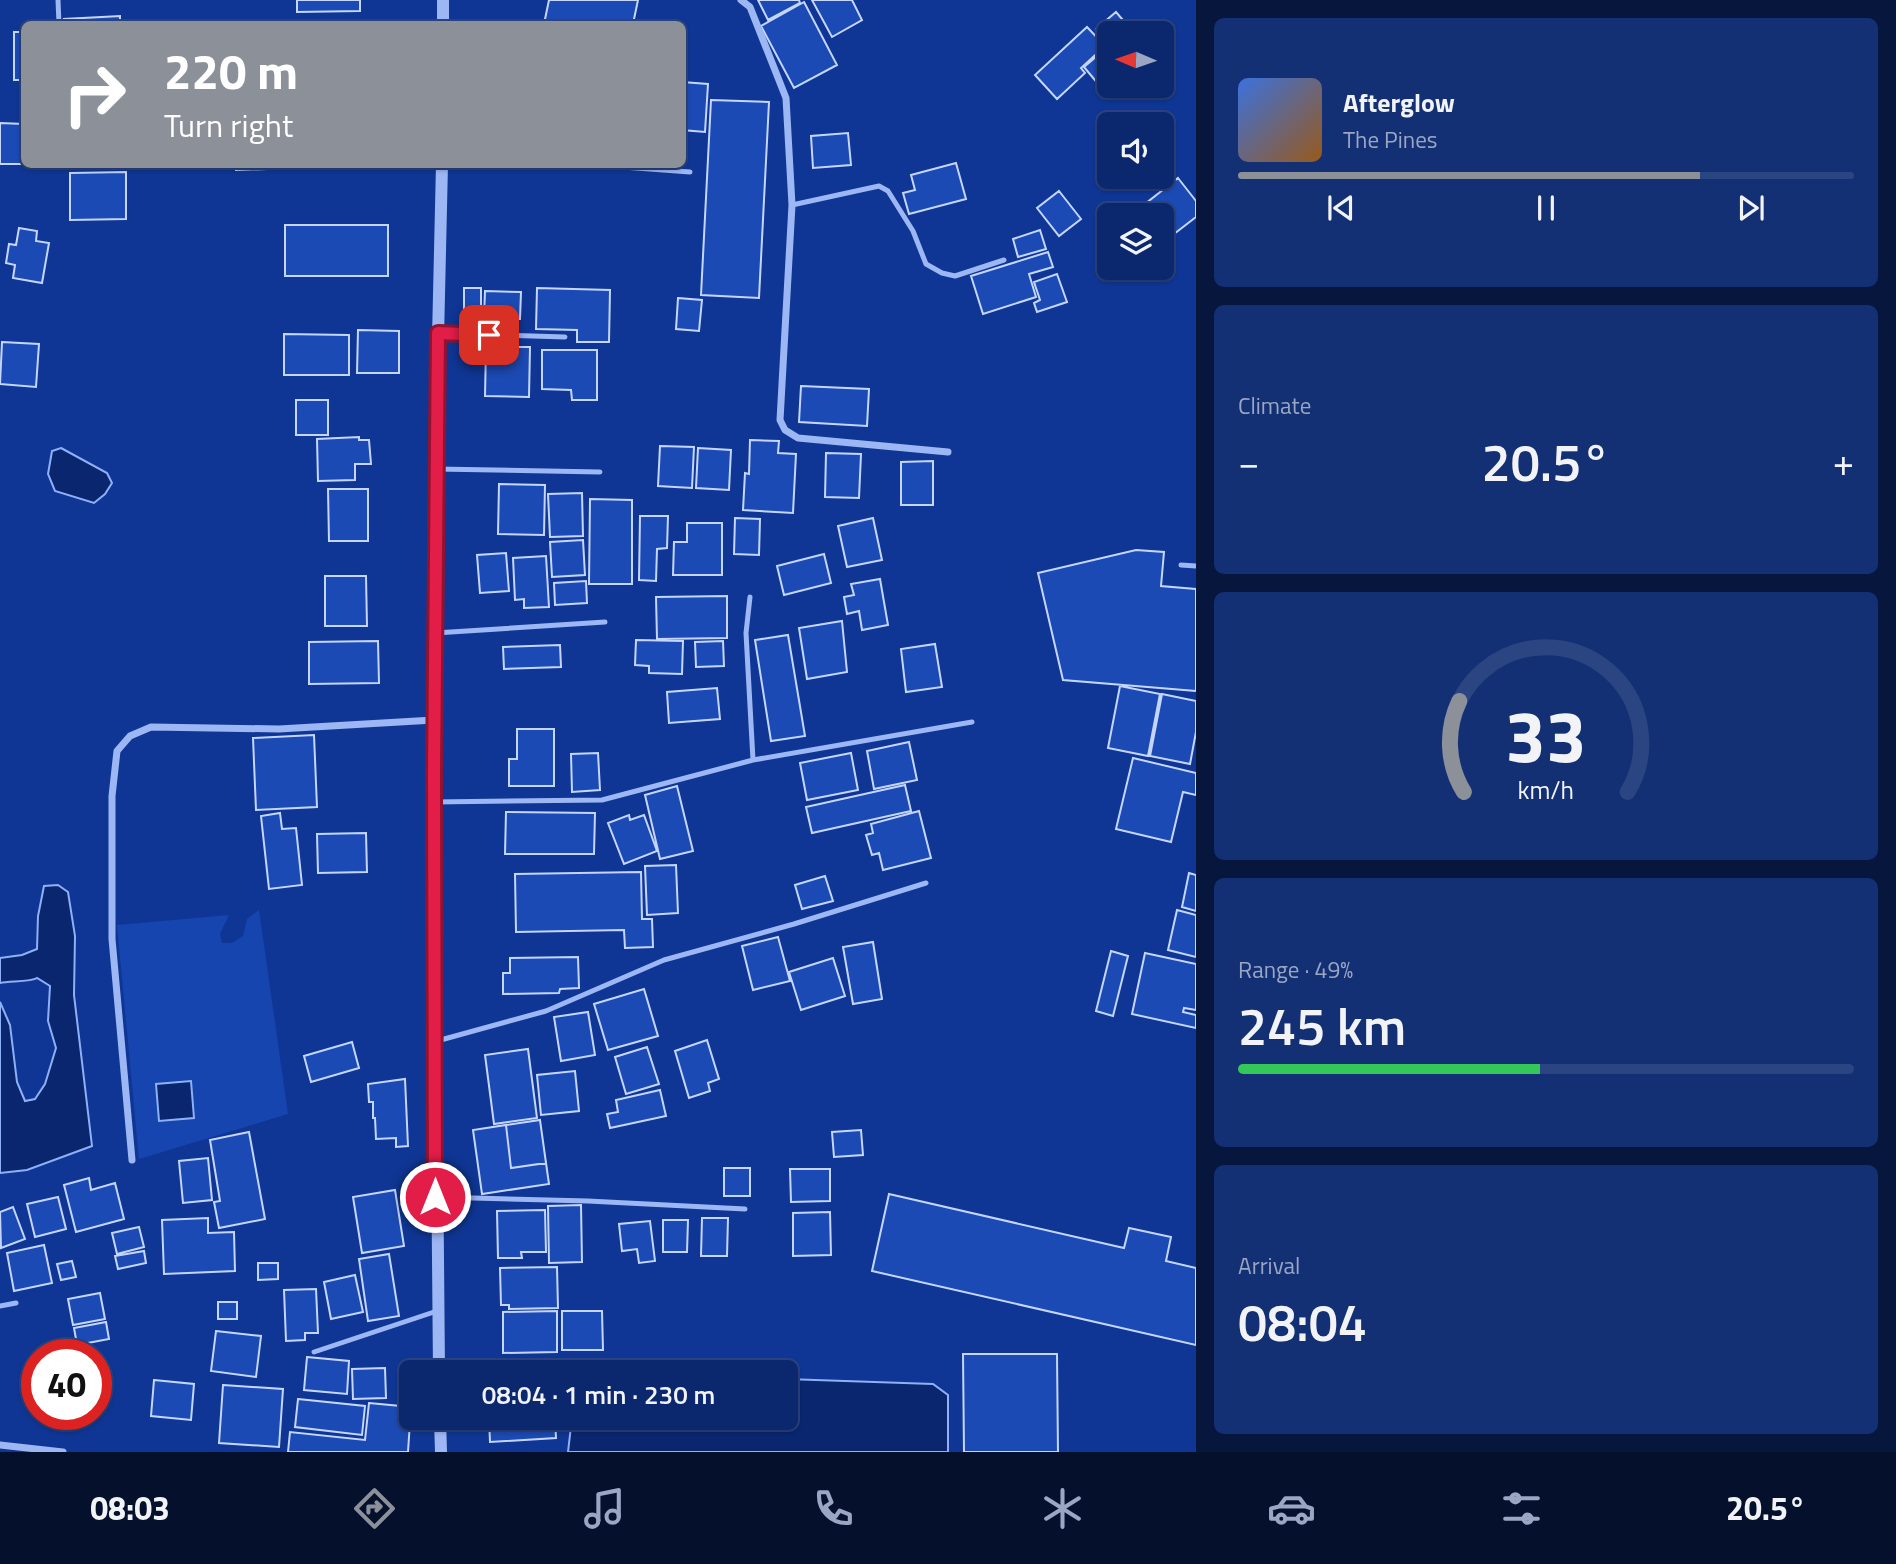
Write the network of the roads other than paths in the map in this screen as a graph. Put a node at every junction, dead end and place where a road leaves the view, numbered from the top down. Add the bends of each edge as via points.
1 (58, 0) edge
2 (443, 0) edge
3 (741, 0) edge
4 (59, 21) edge
5 (443, 21) edge
6 (443, 168) edge
7 (636, 168) edge
8 (690, 172) dead end
9 (792, 205) junction
10 (1004, 260) dead end
11 (438, 333) junction
12 (565, 337) dead end
13 (948, 452) dead end
14 (435, 469) junction
15 (600, 472) dead end
16 (1181, 565) dead end
17 (1196, 566) edge
18 (750, 597) dead end
19 (605, 622) dead end
20 (435, 633) junction
21 (434, 720) junction
22 (971, 722) dead end
23 (754, 760) junction
24 (434, 802) junction
25 (926, 883) dead end
26 (435, 1041) junction
27 (132, 1160) dead end
28 (435, 1197) junction
29 (745, 1209) dead end
30 (16, 1303) dead end
31 (0, 1306) edge
32 (436, 1311) junction
33 (314, 1352) dead end
34 (438, 1360) edge
35 (440, 1430) edge
36 (0, 1445) edge
37 (62, 1452) edge
38 (441, 1452) edge

1 - 4 lane
2 - 5 street
3 - 9 street via 750,7 786,98
6 - 11 street
7 - 8 lane
9 - 10 lane via 879,186 888,191 913,231 926,264 955,276
9 - 13 street via 780,419 785,430 797,438
11 - 12 lane
11 - 14 street
14 - 15 lane
14 - 20 street
16 - 17 lane
18 - 23 lane via 746,633
19 - 20 lane
20 - 21 street
21 - 24 street
21 - 27 street via 279,730 151,727 130,736 117,751 112,796 112,939
22 - 23 lane
23 - 24 lane via 602,800
24 - 26 street
25 - 26 lane via 664,960 545,1011
26 - 28 street
28 - 29 lane
28 - 32 street
30 - 31 lane
32 - 33 lane
32 - 34 street
35 - 38 street
36 - 37 street

